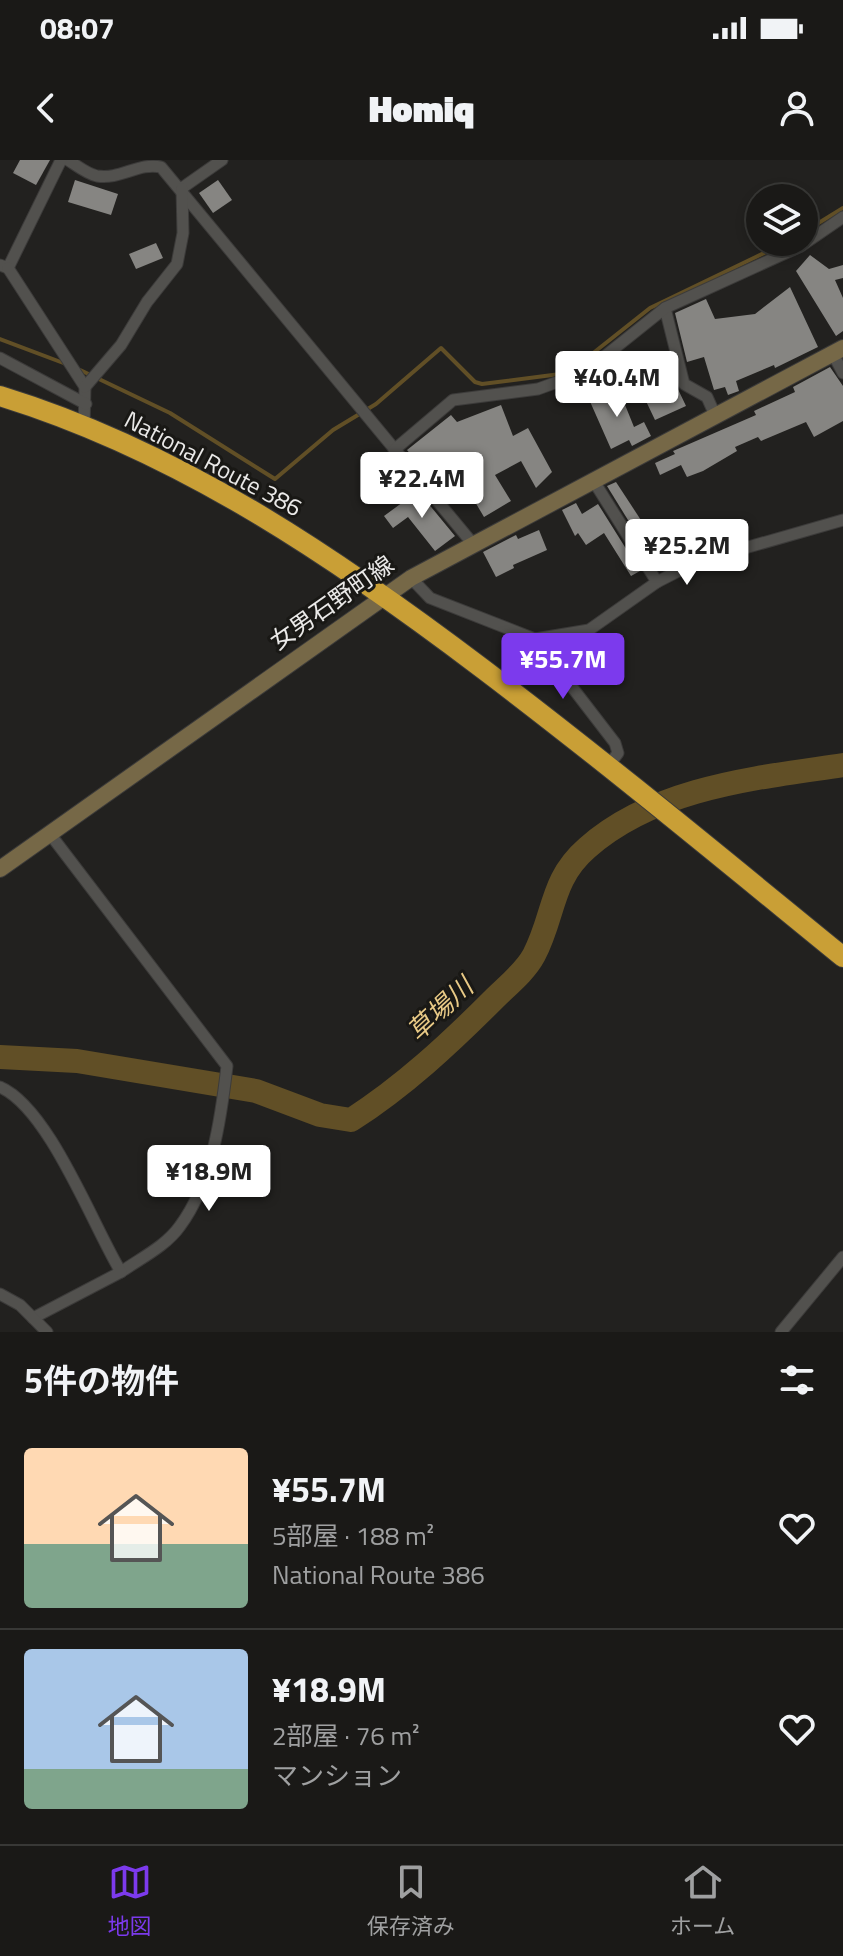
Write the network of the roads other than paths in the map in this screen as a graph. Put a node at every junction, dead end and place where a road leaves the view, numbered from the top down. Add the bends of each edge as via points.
1 (61, 160) edge
2 (68, 160) edge
3 (222, 160) edge
4 (182, 188) junction
5 (843, 217) edge
6 (4, 267) edge
7 (665, 308) junction
8 (838, 351) edge
9 (0, 358) edge
10 (843, 373) edge
11 (85, 387) junction
12 (0, 396) edge
13 (86, 404) junction
14 (715, 415) junction
15 (84, 428) junction
16 (394, 450) junction
17 (593, 480) junction
18 (843, 520) edge
19 (473, 544) junction
20 (411, 578) junction
21 (657, 582) junction
22 (384, 594) junction
23 (535, 639) junction
24 (609, 765) junction
25 (50, 834) junction
26 (0, 869) edge
27 (843, 957) edge
28 (0, 1087) edge
29 (843, 1257) edge
30 (121, 1272) junction
31 (0, 1294) edge
32 (33, 1318) junction
33 (47, 1332) edge
34 (781, 1332) edge

1 - 6 street
2 - 4 street via 95,176 161,167
3 - 4 street
4 - 11 street via 177,264
4 - 16 street
5 - 7 street via 804,245
6 - 11 street
7 - 14 street via 684,384 707,397
7 - 16 street via 585,372 538,389 453,400
8 - 10 street
8 - 14 main road, 女男石野町線
9 - 13 street
11 - 13 street
12 - 15 highway, National Route 386
13 - 15 street
14 - 17 main road, 女男石野町線
15 - 22 highway, National Route 386 via 269,518
16 - 19 street
17 - 19 main road, 女男石野町線
17 - 21 street
18 - 21 street via 728,551
19 - 20 main road, 女男石野町線
20 - 22 main road, 女男石野町線
20 - 23 street via 430,598
21 - 23 street via 589,630
22 - 24 highway, National Route 386
22 - 25 main road, 女男石野町線
23 - 24 street via 615,743 618,753
24 - 27 highway, National Route 386
25 - 26 main road, 女男石野町線
25 - 30 street via 227,1066 223,1104 198,1197 179,1228
28 - 30 street via 26,1106 82,1193
29 - 34 street
30 - 32 street
31 - 32 street
32 - 33 street

